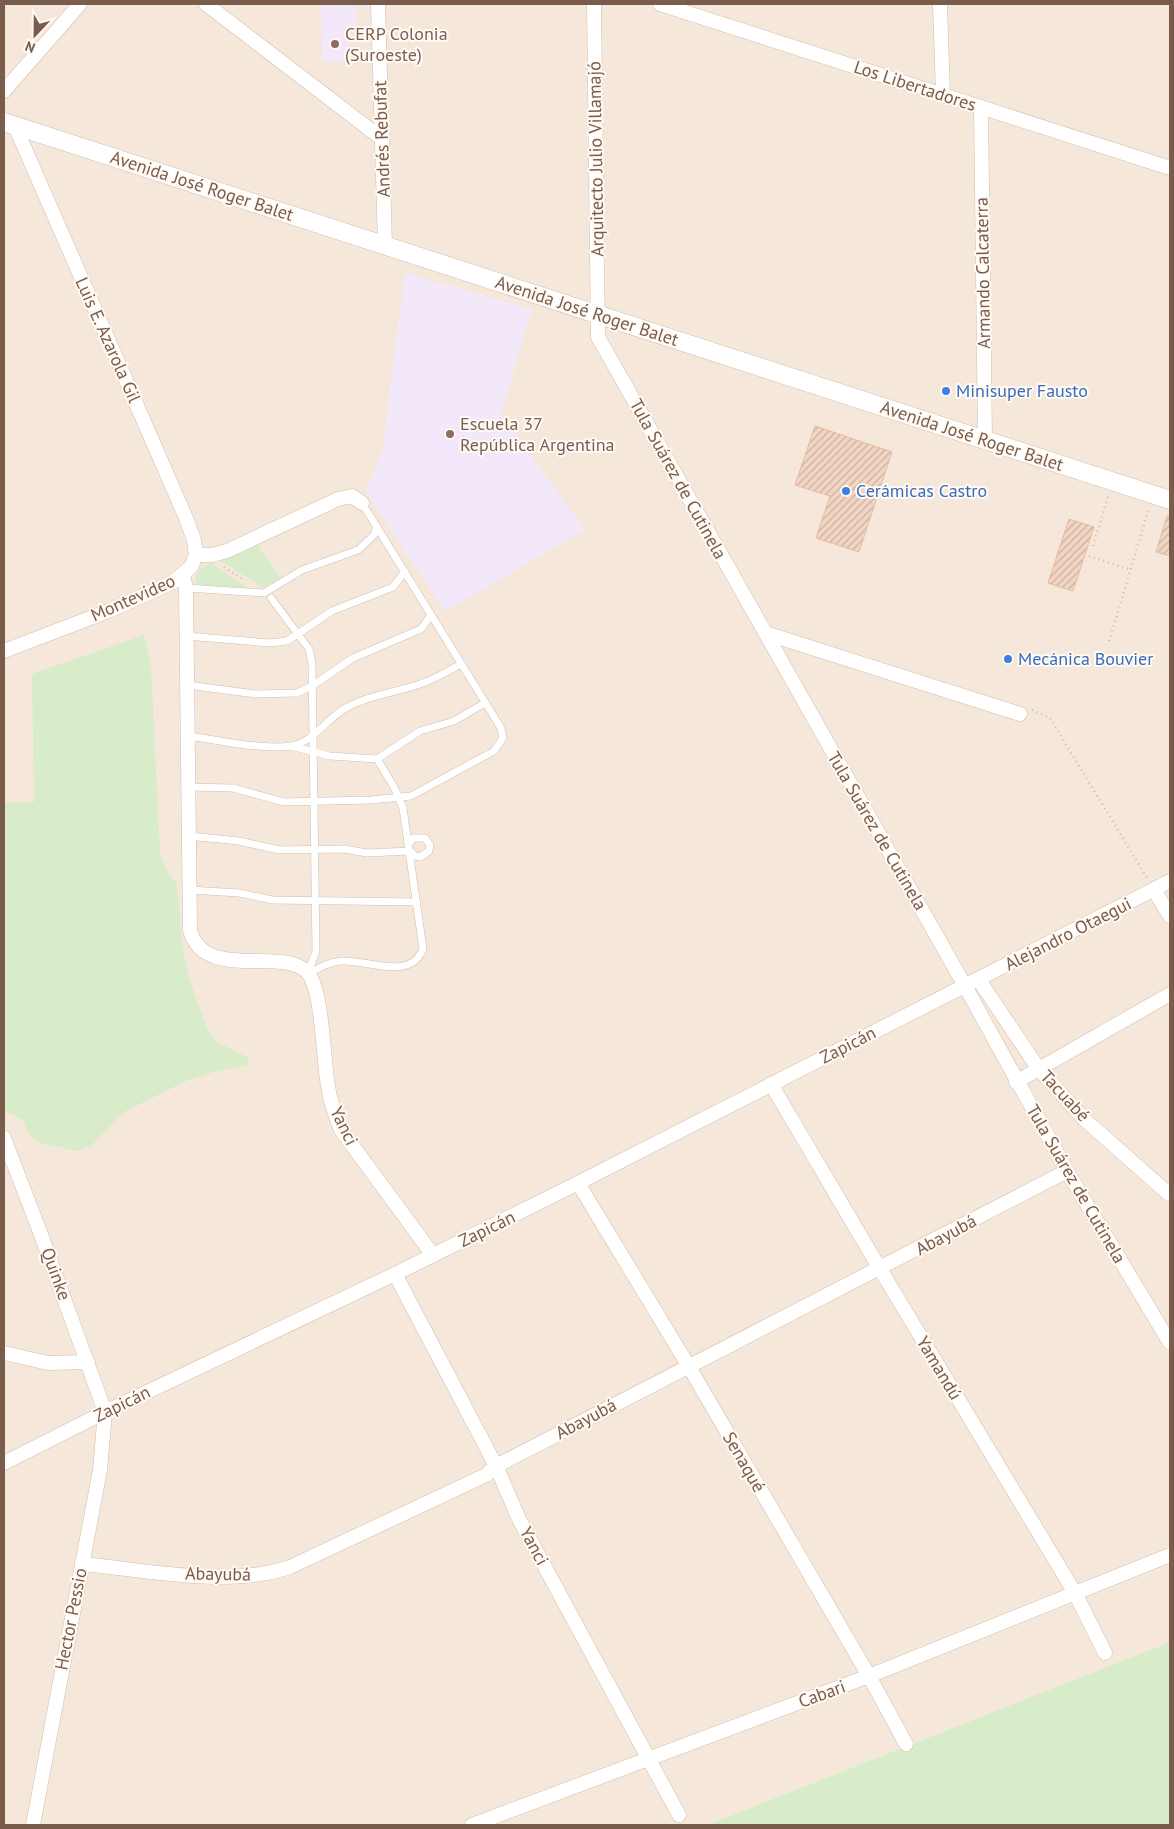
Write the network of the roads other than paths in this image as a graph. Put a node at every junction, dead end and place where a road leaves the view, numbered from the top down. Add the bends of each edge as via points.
1 (80, 4) edge
2 (206, 4) edge
3 (378, 4) edge
4 (594, 4) edge
5 (660, 4) edge
6 (940, 4) edge
7 (4, 91) edge
8 (943, 95) junction
9 (981, 107) junction
10 (9, 124) edge
11 (381, 138) junction
12 (1170, 168) edge
13 (385, 245) junction
14 (599, 315) junction
15 (985, 439) junction
16 (1170, 500) edge
17 (362, 503) joint
18 (377, 527) junction
19 (196, 555) junction
20 (405, 572) junction
21 (185, 582) junction
22 (271, 598) dead end
23 (431, 614) junction
24 (764, 632) junction
25 (299, 634) junction
26 (186, 636) junction
27 (4, 651) edge
28 (461, 664) junction
29 (187, 685) junction
30 (312, 686) junction
31 (485, 703) junction
32 (1020, 714) road end
33 (188, 736) junction
34 (312, 736) junction
35 (291, 746) junction
36 (312, 751) junction
37 (377, 759) junction
38 (188, 787) junction
39 (399, 797) junction
40 (315, 802) junction
41 (189, 836) junction
42 (409, 848) junction
43 (316, 849) junction
44 (1170, 882) edge
45 (190, 890) junction
46 (1154, 890) junction
47 (316, 901) junction
48 (418, 902) junction
49 (1170, 916) edge
50 (308, 974) junction
51 (979, 980) junction
52 (965, 986) junction
53 (1170, 994) edge
54 (1038, 1068) junction
55 (1016, 1082) junction
56 (771, 1084) junction
57 (4, 1138) edge
58 (1067, 1171) junction
59 (578, 1183) junction
60 (1170, 1195) edge
61 (434, 1255) junction
62 (880, 1270) junction
63 (395, 1274) junction
64 (1170, 1343) edge
65 (4, 1353) edge
66 (88, 1362) junction
67 (688, 1365) junction
68 (104, 1412) junction
69 (4, 1463) edge
70 (496, 1466) junction
71 (1170, 1555) edge
72 (82, 1564) junction
73 (1075, 1593) junction
74 (1105, 1653) dead end
75 (869, 1676) junction
76 (906, 1744) dead end
77 (649, 1758) junction
78 (679, 1815) dead end
79 (33, 1825) edge
80 (472, 1825) edge

1 - 7 street
2 - 11 street
3 - 11 street, Andrés Rebufat
4 - 14 street, Arquitecto Julio Villamajó
5 - 8 street, Los Libertadores
6 - 8 street
8 - 9 street, Los Libertadores
9 - 12 street, Los Libertadores
9 - 15 street, Armando Calcaterra
10 - 13 street, Avenida José Roger Balet
10 - 19 street, Luis E. Azarola Gil via 186,518
11 - 13 street, Andrés Rebufat
13 - 14 street, Avenida José Roger Balet
14 - 15 street, Avenida José Roger Balet
14 - 24 street, Tula Suárez de Cutinela via 598,337
15 - 16 street, Avenida José Roger Balet
17 - 18 lane
17 - 19 street via 352,496 338,499 227,551
18 - 20 lane
18 - 21 lane via 374,536 358,550 302,570 264,593
19 - 21 street, Montevideo
20 - 23 lane
20 - 25 lane via 393,587 332,611
21 - 26 street
21 - 27 street, Montevideo
22 - 25 lane
23 - 28 lane
23 - 30 lane via 421,629 353,658
24 - 32 street
24 - 52 street, Tula Suárez de Cutinela
25 - 26 lane via 287,641 270,643
25 - 30 lane via 311,656
26 - 29 street
28 - 31 lane
28 - 34 lane via 422,684 355,704 329,719
29 - 30 lane via 273,695 297,693
29 - 33 street
30 - 34 lane
31 - 37 lane via 454,721 420,731
31 - 39 lane via 503,733 499,746 488,756 411,796
33 - 35 lane via 264,746
33 - 38 street
34 - 35 lane
34 - 36 lane
35 - 36 lane
36 - 37 lane via 330,756
36 - 40 lane
37 - 39 lane
38 - 40 lane via 233,788 276,800
38 - 41 street
39 - 40 lane
39 - 42 lane
40 - 43 lane
41 - 43 lane via 239,841 270,849
41 - 45 street
42 - 43 lane via 367,853
42 - 48 lane
43 - 47 lane
44 - 46 street, Alejandro Otaegui
45 - 47 lane via 239,893 273,900
45 - 50 street via 192,939 205,952 226,959 293,965
46 - 49 street
46 - 51 street, Alejandro Otaegui
47 - 48 lane
47 - 50 lane via 316,951
48 - 50 lane via 423,949 416,961 400,967 342,961
50 - 61 street, Yanci via 316,994 332,1107 341,1130
51 - 52 street, Alejandro Otaegui
51 - 54 street, Tacuabé
52 - 55 street, Tula Suárez de Cutinela
52 - 56 street, Zapicán
53 - 54 street
54 - 55 street
54 - 60 street, Tacuabé via 1084,1119
55 - 58 street, Tula Suárez de Cutinela
56 - 59 street, Zapicán
56 - 62 street, Yamandú
57 - 66 street, Quinke
58 - 62 street, Abayubá
58 - 64 street, Tula Suárez de Cutinela
59 - 61 street, Zapicán
59 - 67 street, Senaqué
61 - 63 street, Zapicán
62 - 67 street, Abayubá
62 - 73 street, Yamandú
63 - 68 street, Zapicán
63 - 70 street, Yanci
65 - 66 street via 48,1363
66 - 68 street, Quinke
67 - 70 street, Abayubá
67 - 75 street, Senaqué
68 - 69 street, Zapicán
68 - 72 street, Hector Pessio via 100,1470
70 - 72 street, Abayubá via 468,1483 311,1558 270,1574 215,1577
70 - 77 street, Yanci via 520,1519
71 - 73 street, Cabari
72 - 79 street, Hector Pessio
73 - 74 street, Yamandú
73 - 75 street, Cabari
75 - 76 street, Senaqué
75 - 77 street, Cabari
77 - 78 street, Yanci
77 - 80 street, Cabari

